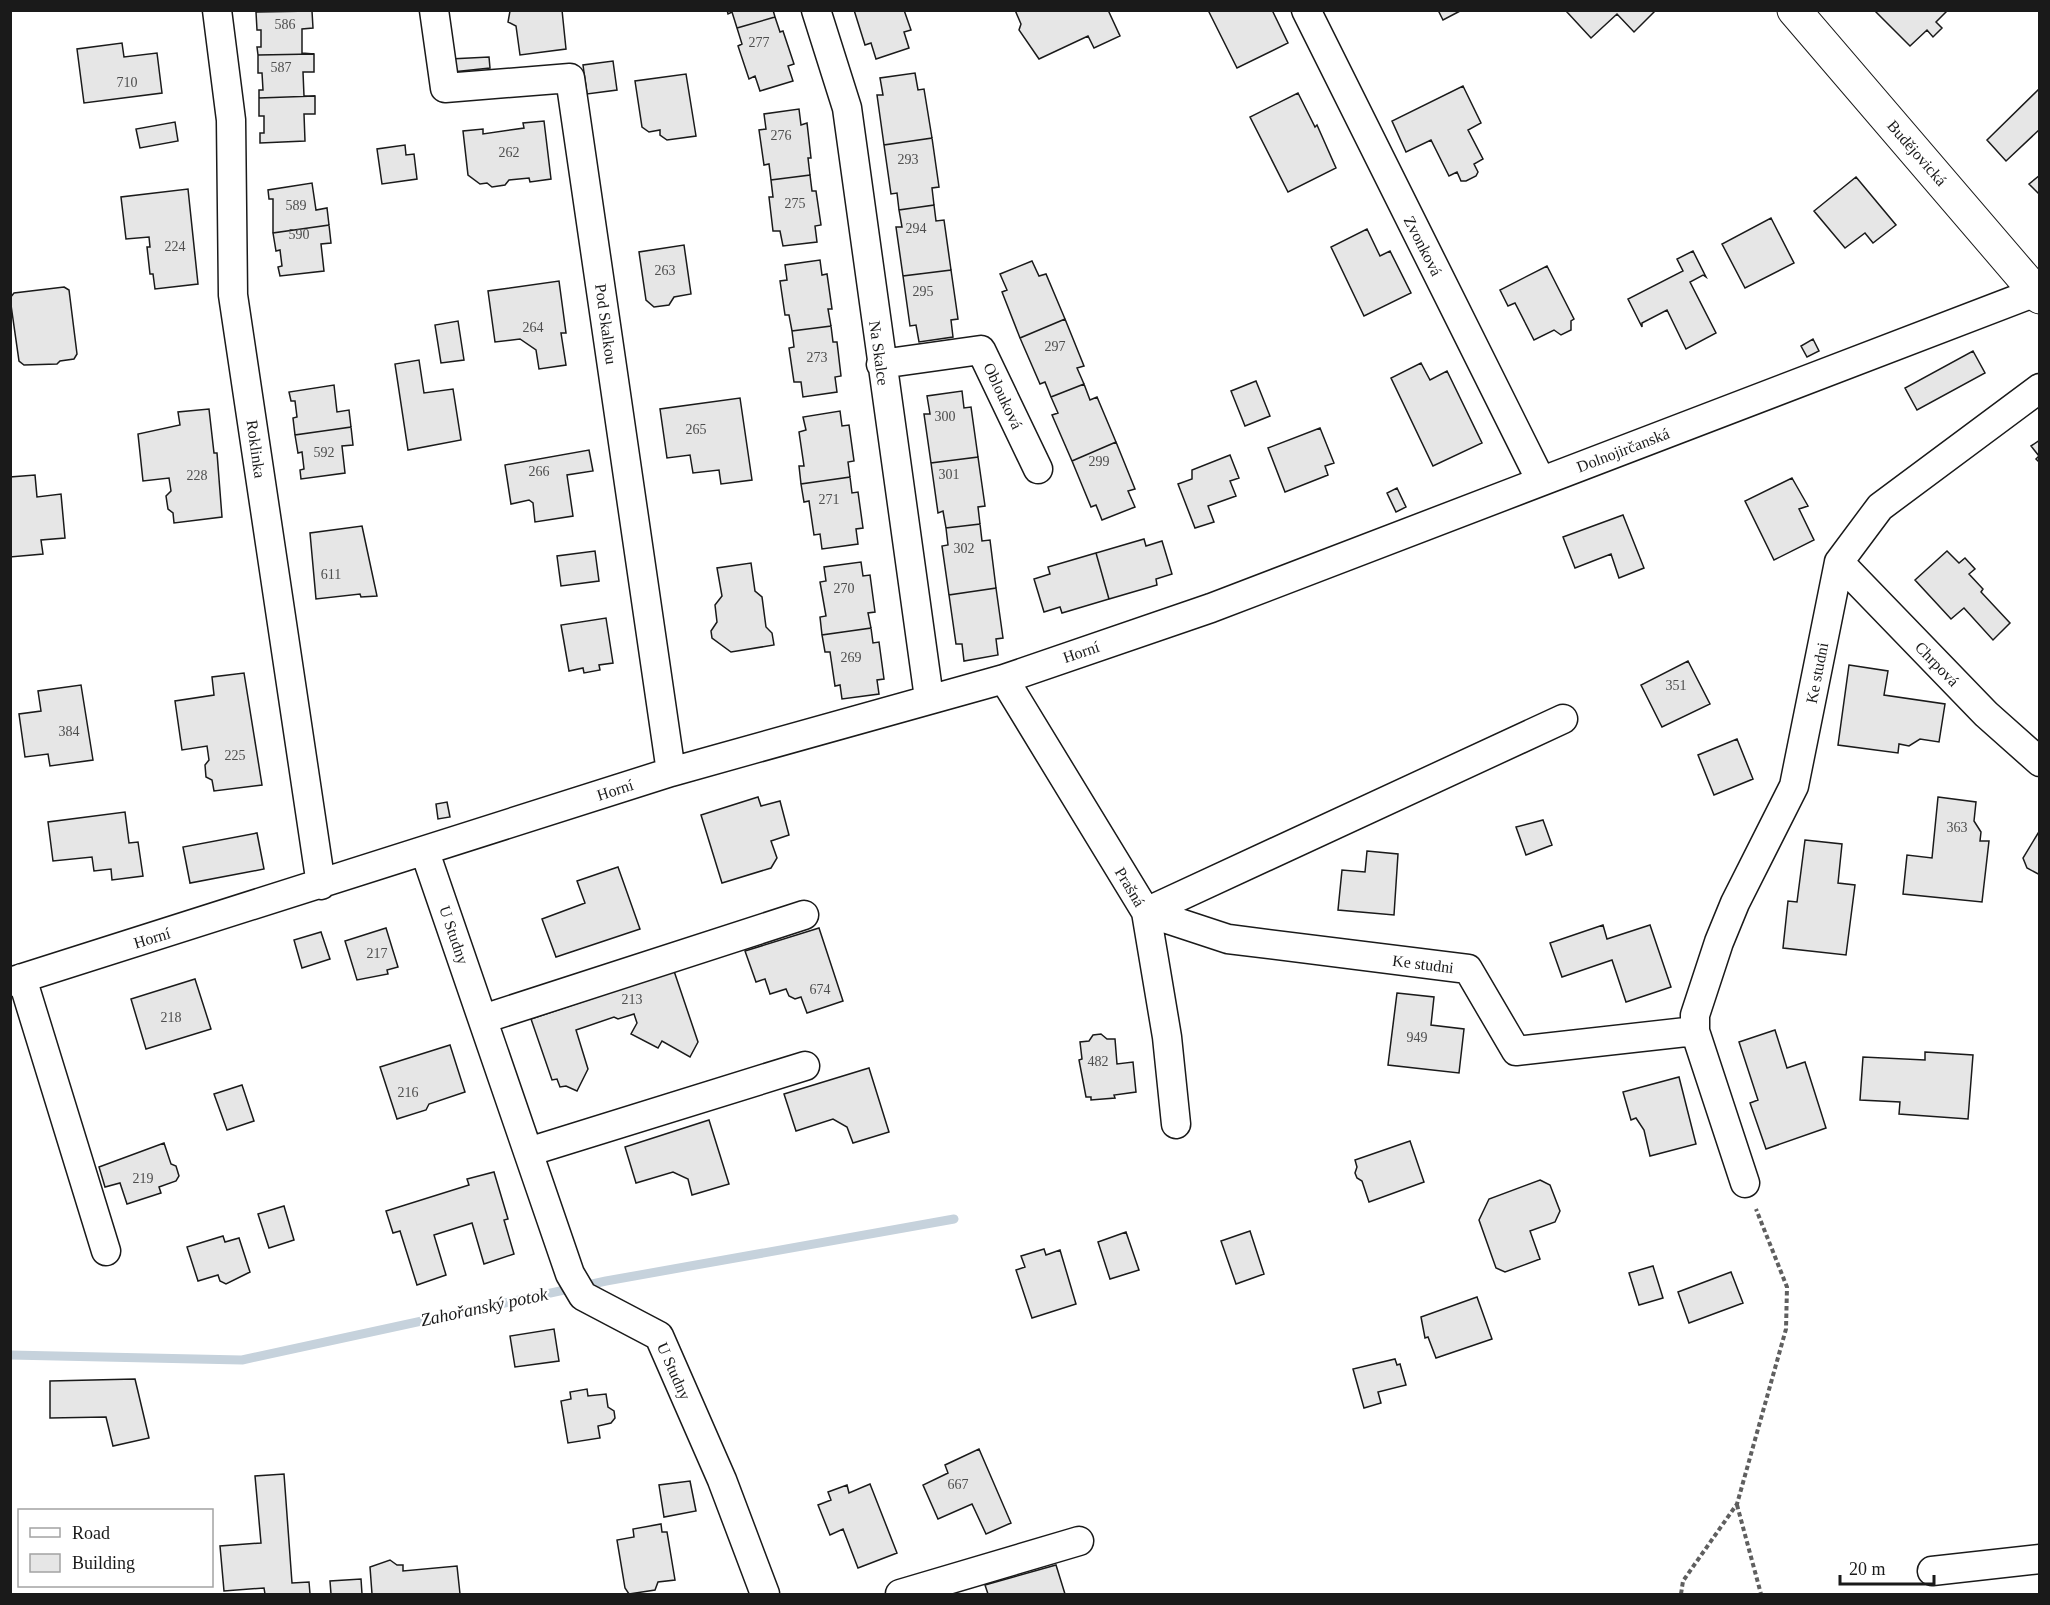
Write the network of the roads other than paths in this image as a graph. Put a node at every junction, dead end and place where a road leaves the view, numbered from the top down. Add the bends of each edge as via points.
1 (217, 10) edge
2 (434, 10) edge
3 (816, 10) edge
4 (1306, 10) edge
5 (1794, 10) edge
6 (2038, 294) edge
7 (881, 364) junction
8 (2040, 388) edge
9 (1038, 469) dead end
10 (1541, 481) junction
11 (1839, 562) junction
12 (1211, 608) joint
13 (1004, 679) junction
14 (929, 698) junction
15 (1563, 719) dead end
16 (2040, 762) edge
17 (671, 772) junction
18 (425, 852) junction
19 (321, 885) junction
20 (1146, 912) junction
21 (804, 915) dead end
22 (16, 980) edge
23 (483, 1019) junction
24 (1695, 1031) junction
25 (804, 1066) dead end
26 (1176, 1124) dead end
27 (528, 1152) junction
28 (1745, 1183) road end
29 (106, 1251) dead end
30 (1079, 1541) dead end
31 (2040, 1560) edge
32 (1932, 1571) dead end
33 (765, 1594) edge
34 (900, 1594) edge

1 - 19 street, Roklinka via 231,120 233,295
2 - 17 street, Pod Skalkou via 445,88 570,78
3 - 7 street, Na Skalce via 846,108
4 - 10 street, Zvonková
5 - 6 main road, Budějovická
6 - 10 street, Dolnojirčanská
7 - 9 street, Oblouková via 981,350
7 - 14 street, Na Skalce
8 - 11 street, Ke studni via 1880,507
10 - 12 street, Dolnojirčanská
11 - 16 street, Chrpová via 1986,714
11 - 24 street, Ke studni via 1794,786 1719,942 1695,1015
12 - 13 street, Horní
13 - 14 street, Horní
13 - 20 street, Prašná
14 - 17 street, Horní
15 - 20 street
17 - 18 street, Horní
18 - 19 street, Horní
18 - 23 street, U Studny
19 - 22 street, Horní
20 - 24 street, Ke studni via 1228,939 1468,969 1516,1051
20 - 26 street, Prašná via 1167,1037
21 - 23 street
22 - 29 street, Horní
23 - 27 street, U Studny
24 - 28 street, Ke studni
25 - 27 street
27 - 33 street, U Studny via 577,1285 659,1336 722,1480
30 - 34 street
31 - 32 street

